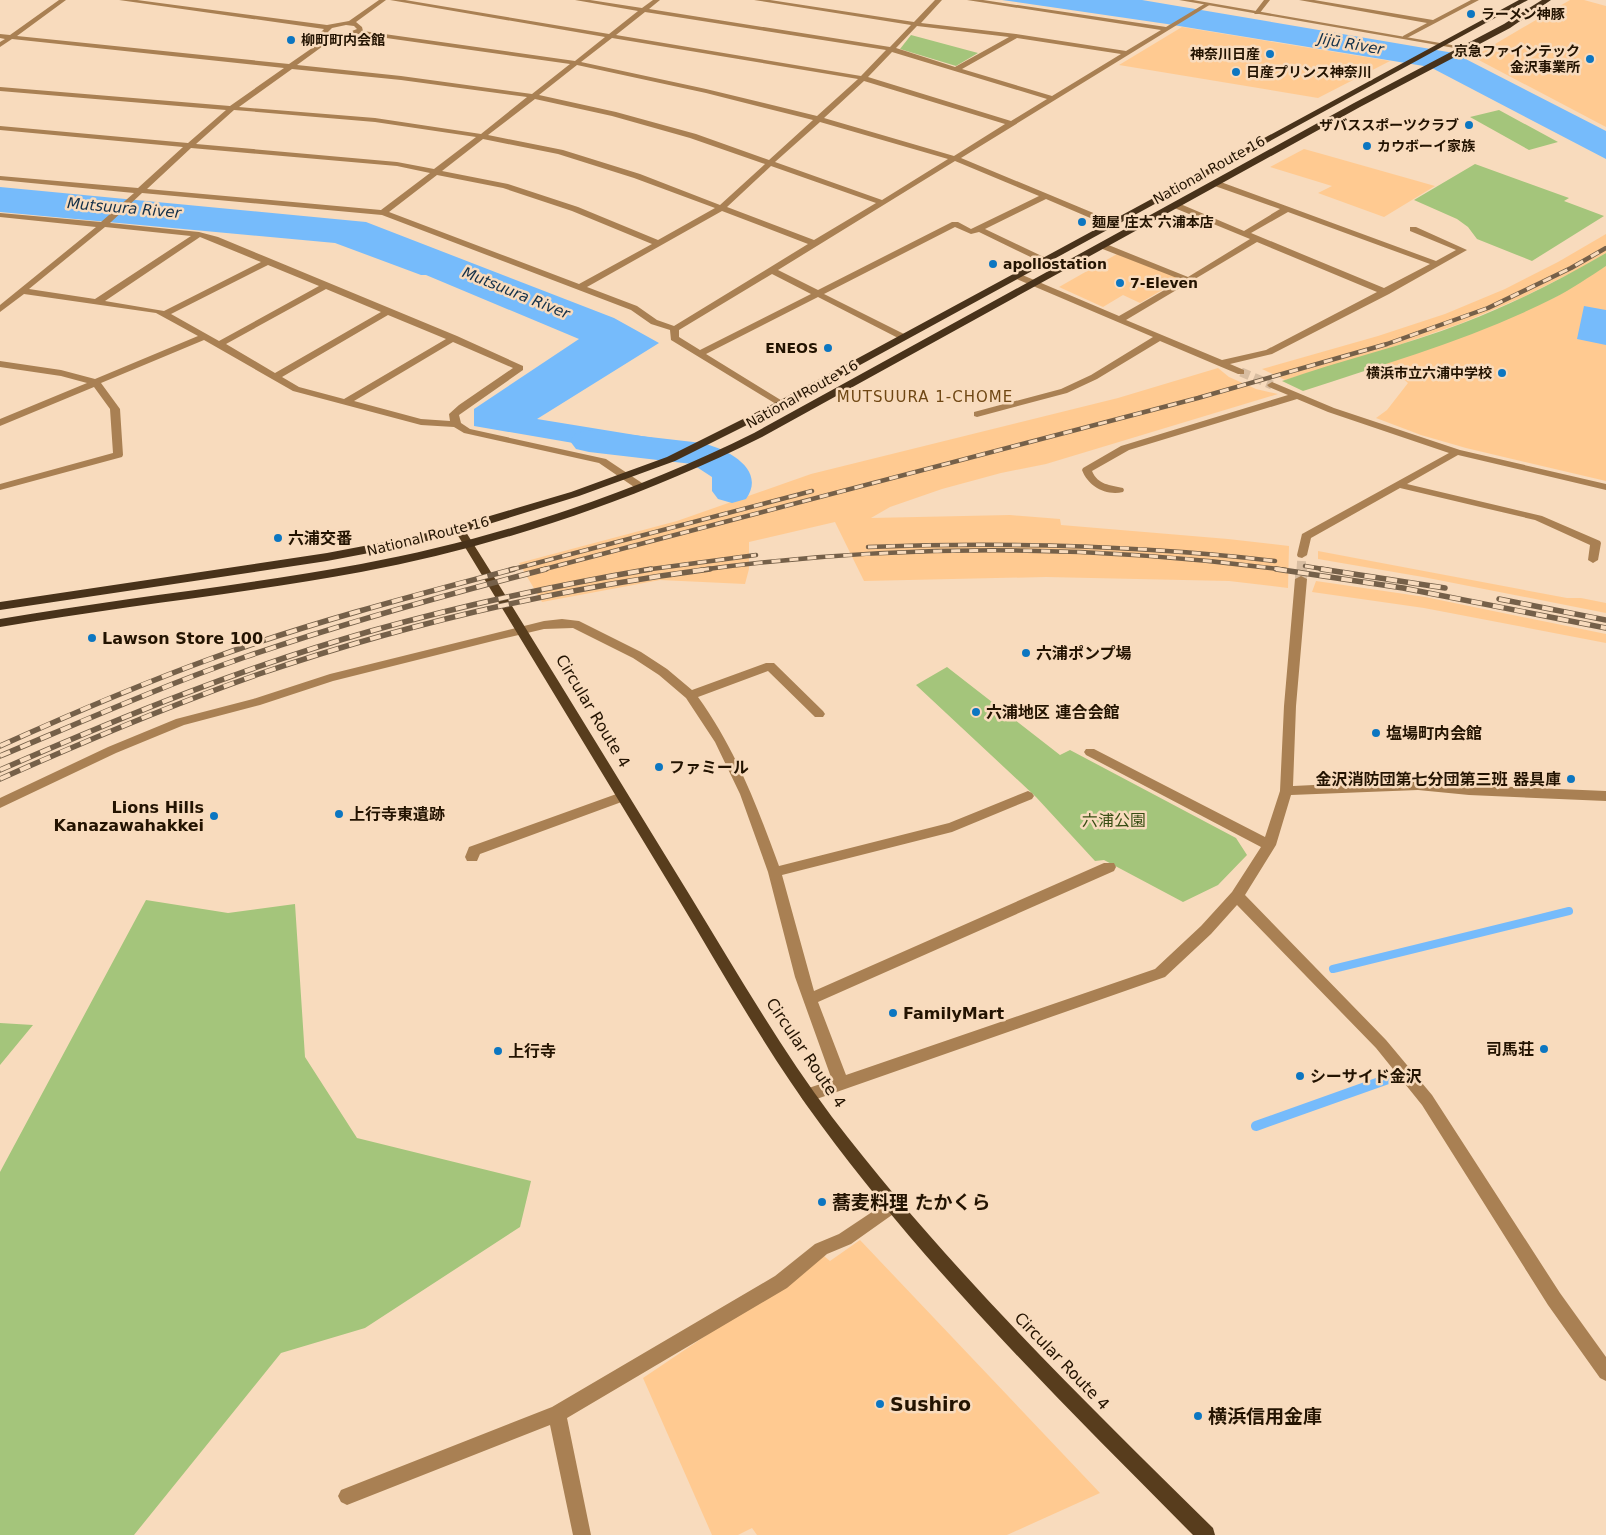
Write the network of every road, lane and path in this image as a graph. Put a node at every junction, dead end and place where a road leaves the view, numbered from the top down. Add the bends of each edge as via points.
1 (63, 0) edge
2 (122, 0) edge
3 (383, 0) edge
4 (393, 0) edge
5 (578, 0) edge
6 (657, 0) edge
7 (757, 0) edge
8 (938, 0) edge
9 (970, 0) edge
10 (1182, 0) edge
11 (1267, 0) edge
12 (1302, 0) edge
13 (1476, 0) edge
14 (1524, 0) edge
15 (1547, 0) edge
16 (1205, 6) junction
17 (644, 10) junction
18 (1257, 13) junction
19 (1434, 22) junction
20 (351, 23) junction
21 (915, 24) junction
22 (327, 27) junction
23 (1172, 27) junction
24 (357, 32) junction
25 (0, 36) edge
26 (332, 36) junction
27 (611, 36) junction
28 (1016, 36) junction
29 (11, 37) junction
30 (1405, 37) junction
31 (0, 45) edge
32 (1442, 46) junction
33 (1466, 48) junction
34 (890, 50) junction
35 (1126, 53) junction
36 (576, 63) junction
37 (290, 67) junction
38 (956, 70) junction
39 (863, 78) junction
40 (0, 89) edge
41 (533, 96) junction
42 (1053, 99) junction
43 (232, 108) junction
44 (819, 119) junction
45 (1012, 124) junction
46 (0, 128) edge
47 (482, 136) junction
48 (191, 144) junction
49 (956, 159) junction
50 (771, 162) junction
51 (436, 171) junction
52 (0, 178) edge
53 (1215, 183) junction
54 (137, 194) junction
55 (1046, 196) junction
56 (884, 202) junction
57 (1175, 205) junction
58 (720, 209) junction
59 (1287, 209) junction
60 (383, 213) junction
61 (0, 215) edge
62 (106, 222) junction
63 (1112, 224) junction
64 (979, 229) junction
65 (1413, 229) dead end
66 (199, 234) junction
67 (1244, 234) junction
68 (1256, 239) junction
69 (658, 243) junction
70 (816, 244) junction
71 (1103, 246) junction
72 (1045, 261) junction
73 (267, 262) junction
74 (1438, 264) junction
75 (773, 271) junction
76 (1017, 276) junction
77 (1189, 280) junction
78 (1034, 284) junction
79 (324, 286) junction
80 (579, 288) junction
81 (23, 291) junction
82 (1386, 292) junction
83 (819, 293) junction
84 (97, 302) junction
85 (0, 309) edge
86 (387, 312) junction
87 (164, 314) junction
88 (1119, 320) junction
89 (675, 329) junction
90 (205, 336) junction
91 (904, 337) junction
92 (1160, 337) junction
93 (454, 338) junction
94 (218, 344) junction
95 (699, 354) junction
96 (0, 364) edge
97 (1224, 364) junction
98 (1241, 372) tunnel mouth
99 (275, 376) junction
100 (96, 383) junction
101 (1272, 386) tunnel mouth
102 (1296, 396) junction
103 (346, 402) junction
104 (781, 404) junction
105 (977, 414) dead end
106 (0, 423) edge
107 (456, 424) junction
108 (1458, 452) junction
109 (624, 477) junction
110 (1399, 485) junction
111 (0, 487) edge
112 (1606, 487) edge
113 (640, 488) junction
114 (1119, 490) dead end
115 (459, 529) junction
116 (468, 543) junction
117 (1302, 555) tunnel mouth
118 (1593, 560) dead end
119 (1301, 579) tunnel mouth
120 (0, 606) edge
121 (0, 622) edge
122 (520, 630) junction
123 (690, 695) junction
124 (819, 714) dead end
125 (1090, 752) dead end
126 (1286, 791) junction
127 (1028, 796) dead end
128 (1606, 796) edge
129 (622, 797) junction
130 (0, 803) edge
131 (1269, 845) junction
132 (472, 857) dead end
133 (1109, 867) dead end
134 (774, 872) junction
135 (1237, 896) junction
136 (810, 999) junction
137 (841, 1083) junction
138 (808, 1094) junction
139 (893, 1205) junction
140 (1606, 1372) edge
141 (558, 1414) junction
142 (347, 1496) dead end
143 (582, 1535) edge
144 (1206, 1535) edge

1 - 29 street
2 - 22 street
3 - 20 street
4 - 27 street
5 - 17 street
6 - 17 street
7 - 21 street
8 - 21 street
9 - 23 street
10 - 16 street
11 - 18 street
12 - 19 street
13 - 19 street
14 - 32 highway, National Route 16
15 - 33 highway, National Route 16
16 - 18 street
16 - 23 street
17 - 27 street
17 - 34 street
18 - 30 street
19 - 30 street
20 - 22 street
20 - 24 street via 360,28
21 - 28 street
21 - 34 street
22 - 26 street via 324,32
23 - 35 street
24 - 26 street
24 - 36 street
25 - 29 street
26 - 37 street
27 - 36 street
27 - 39 street
28 - 35 street
28 - 38 street
29 - 31 street
29 - 37 street
30 - 32 street
32 - 33 street
32 - 63 highway, National Route 16
33 - 53 highway, National Route 16
34 - 38 street
34 - 39 street
35 - 42 street
36 - 41 street
36 - 44 street
37 - 41 street
37 - 43 street
38 - 42 street
39 - 44 street
39 - 45 street
40 - 43 street
41 - 47 street
41 - 50 street via 613,114
42 - 45 street
43 - 47 street via 375,120
43 - 48 street
44 - 49 street
44 - 50 street
45 - 49 street
46 - 48 street
47 - 51 street
47 - 58 street via 637,176
48 - 51 street via 354,158
48 - 54 street
49 - 55 street
49 - 56 street
50 - 56 street
50 - 58 street
51 - 60 street
51 - 69 street via 505,186 575,209
52 - 54 street
53 - 57 highway, National Route 16
53 - 59 street
54 - 60 street
54 - 62 street
55 - 63 street
55 - 64 street
56 - 70 street
57 - 67 street
57 - 71 highway, National Route 16
58 - 69 street
58 - 70 street
59 - 67 street
59 - 74 street
60 - 80 street
61 - 62 street
62 - 66 street
62 - 81 street
63 - 72 highway, National Route 16
64 - 72 street
64 - 83 street via 971,232 955,224
65 - 74 street via 1463,250
66 - 73 street
66 - 84 street
67 - 68 street
68 - 77 street
68 - 82 street
69 - 80 street
70 - 75 street
71 - 77 street
71 - 78 highway, National Route 16
72 - 76 highway, National Route 16
73 - 79 street
73 - 87 street
74 - 82 street
75 - 83 street
75 - 89 street
76 - 78 street
76 - 91 highway, National Route 16
77 - 88 street
78 - 88 street
78 - 113 highway, National Route 16 via 724,453
79 - 86 street
79 - 94 street
80 - 89 street via 634,308 654,322
81 - 84 street
81 - 85 street
82 - 97 street via 1269,352
83 - 91 street
83 - 95 street
84 - 87 street
86 - 93 street
86 - 99 street
87 - 90 street
88 - 92 street
89 - 95 street via 674,338
90 - 94 street
90 - 100 street
91 - 104 highway, National Route 16
92 - 97 street
92 - 105 street via 1094,377 1064,391
93 - 103 street
93 - 107 street via 520,368 454,414
94 - 99 street
95 - 104 street
96 - 100 street via 60,373
97 - 98 street
99 - 103 street via 296,389
100 - 106 street
100 - 111 street via 115,409 118,455
101 - 102 street
102 - 108 street
102 - 114 street via 1125,448 1087,470 1090,480 1102,487
103 - 107 street via 420,422
104 - 109 highway, National Route 16 via 699,446
107 - 109 street via 467,432 602,461
108 - 110 street
108 - 112 street
109 - 113 street
109 - 115 highway, National Route 16
110 - 117 street via 1306,536
110 - 118 street via 1538,518 1596,543
113 - 116 highway, National Route 16
115 - 116 main road, Circular Route 4
115 - 120 highway, National Route 16 via 327,557
116 - 121 highway, National Route 16 via 328,573
116 - 122 main road, Circular Route 4
119 - 126 street
122 - 123 street via 575,624 637,655
122 - 129 main road, Circular Route 4
122 - 130 street via 330,678 180,722
123 - 124 street via 770,666
123 - 134 street via 724,750 746,794
125 - 131 street
126 - 128 street via 1418,785
126 - 131 street
127 - 134 street via 952,827
129 - 132 street via 474,851
129 - 138 main road, Circular Route 4
131 - 135 street
133 - 136 street
134 - 136 street
135 - 137 street via 1160,973
135 - 140 street via 1381,1044 1427,1100 1554,1299
136 - 137 street
137 - 138 street
138 - 139 main road, Circular Route 4
139 - 141 street via 845,1239 821,1249 781,1282
139 - 144 main road, Circular Route 4 via 1034,1363
141 - 142 street
141 - 143 street

